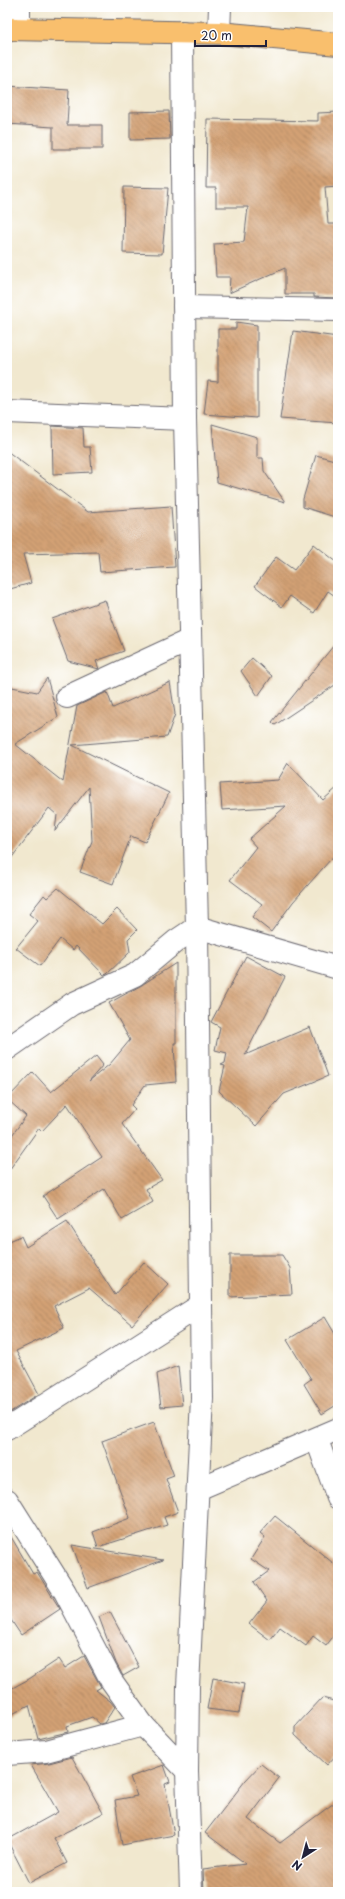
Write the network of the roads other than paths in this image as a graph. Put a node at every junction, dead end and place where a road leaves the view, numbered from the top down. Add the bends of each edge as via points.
1 (19, 7) edge
2 (220, 7) edge
3 (13, 29) edge
4 (182, 32) junction
5 (219, 34) junction
6 (338, 44) edge
7 (184, 307) junction
8 (338, 310) edge
9 (7, 412) edge
10 (185, 419) junction
11 (190, 640) junction
12 (67, 697) dead end
13 (197, 927) junction
14 (338, 968) edge
15 (7, 1049) edge
16 (201, 1305) junction
17 (7, 1429) edge
18 (338, 1429) edge
19 (317, 1440) junction
20 (198, 1489) junction
21 (338, 1498) edge
22 (8, 1505) edge
23 (143, 1725) junction
24 (7, 1754) edge
25 (187, 1771) junction
26 (191, 1892) edge

1 - 3 street
2 - 5 street
3 - 4 main road
4 - 5 main road
4 - 7 street
5 - 6 main road
7 - 8 street
7 - 10 street
9 - 10 street
10 - 11 street
11 - 12 street
11 - 13 street
13 - 14 street
13 - 15 street via 135,975 72,1004
13 - 16 street
16 - 17 street
16 - 20 street via 202,1398
18 - 19 street
19 - 20 street
19 - 21 street
20 - 25 street via 188,1687
22 - 23 street via 65,1592 111,1680
23 - 24 street via 46,1751
23 - 25 street
25 - 26 street

